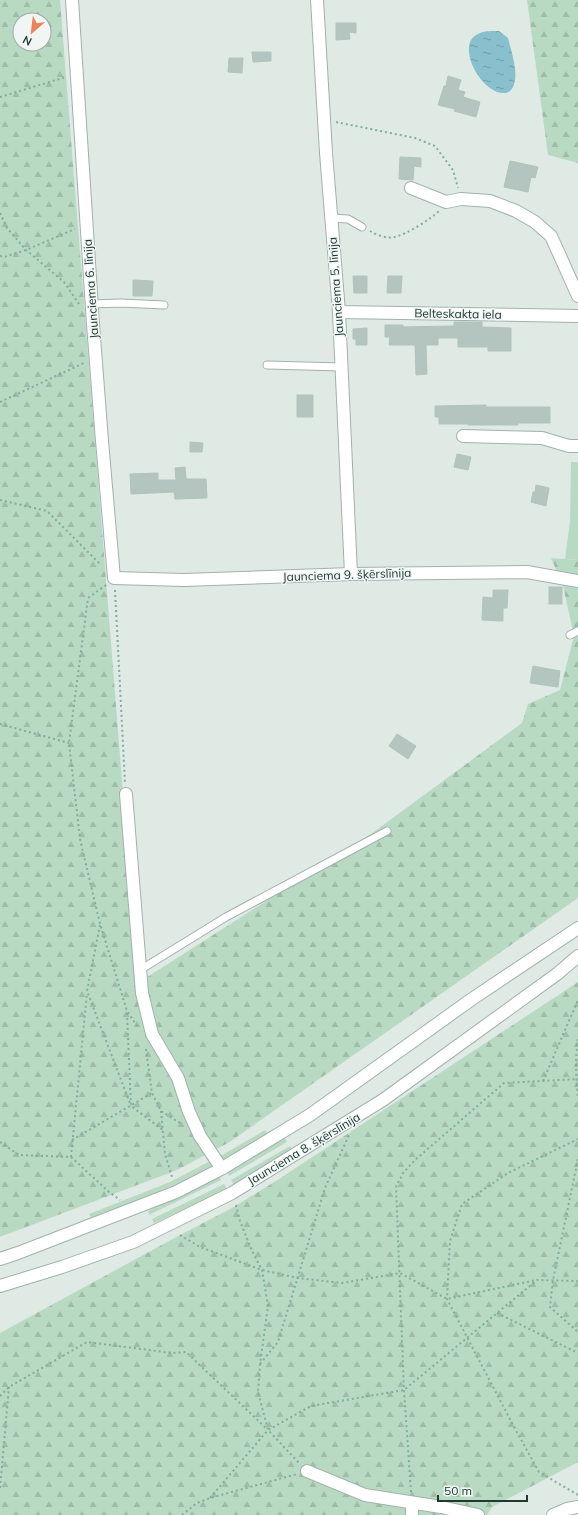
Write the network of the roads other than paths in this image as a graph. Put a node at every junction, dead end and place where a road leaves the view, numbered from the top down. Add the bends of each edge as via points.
1 (72, 0) edge
2 (317, 0) edge
3 (411, 188) dead end
4 (331, 218) junction
5 (362, 227) road end
6 (578, 296) edge
7 (86, 305) junction
8 (164, 305) dead end
9 (339, 312) junction
10 (578, 316) edge
11 (267, 365) dead end
12 (342, 367) junction
13 (463, 436) dead end
14 (578, 446) edge
15 (351, 574) junction
16 (114, 578) joint
17 (578, 581) edge
18 (578, 631) edge
19 (570, 634) dead end
20 (126, 794) road end
21 (387, 831) dead end
22 (578, 928) edge
23 (578, 956) edge
24 (140, 970) junction
25 (218, 1163) dead end
26 (0, 1259) edge
27 (0, 1286) edge
28 (307, 1471) road end
29 (578, 1507) edge
30 (412, 1509) edge
31 (478, 1515) edge
32 (553, 1515) edge

1 - 7 street, Jaunciema 6. līnija via 87,224
2 - 4 street, Jaunciema 5. līnija
3 - 6 street via 446,202 461,199 490,201 535,222 551,236
4 - 5 lane via 348,219
4 - 9 street, Jaunciema 5. līnija
7 - 8 lane
7 - 16 street, Jaunciema 6. līnija via 96,357
9 - 10 street, Belteskakta iela
9 - 12 street, Jaunciema 5. līnija
11 - 12 lane
12 - 15 street, Jaunciema 5. līnija
13 - 14 street via 542,438
15 - 16 street, Jaunciema 9. šķērslīnija via 184,580
15 - 17 street, Jaunciema 9. šķērslīnija via 527,572
18 - 19 lane
20 - 24 street
21 - 24 lane via 226,917
22 - 26 street via 472,999 310,1115 221,1169 176,1192
23 - 27 street, Jaunciema 8. šķērslīnija via 390,1096 232,1193 133,1242
24 - 25 street via 142,993 152,1034 178,1078 200,1136
28 - 30 street via 365,1495
29 - 32 street
30 - 31 street via 441,1507

